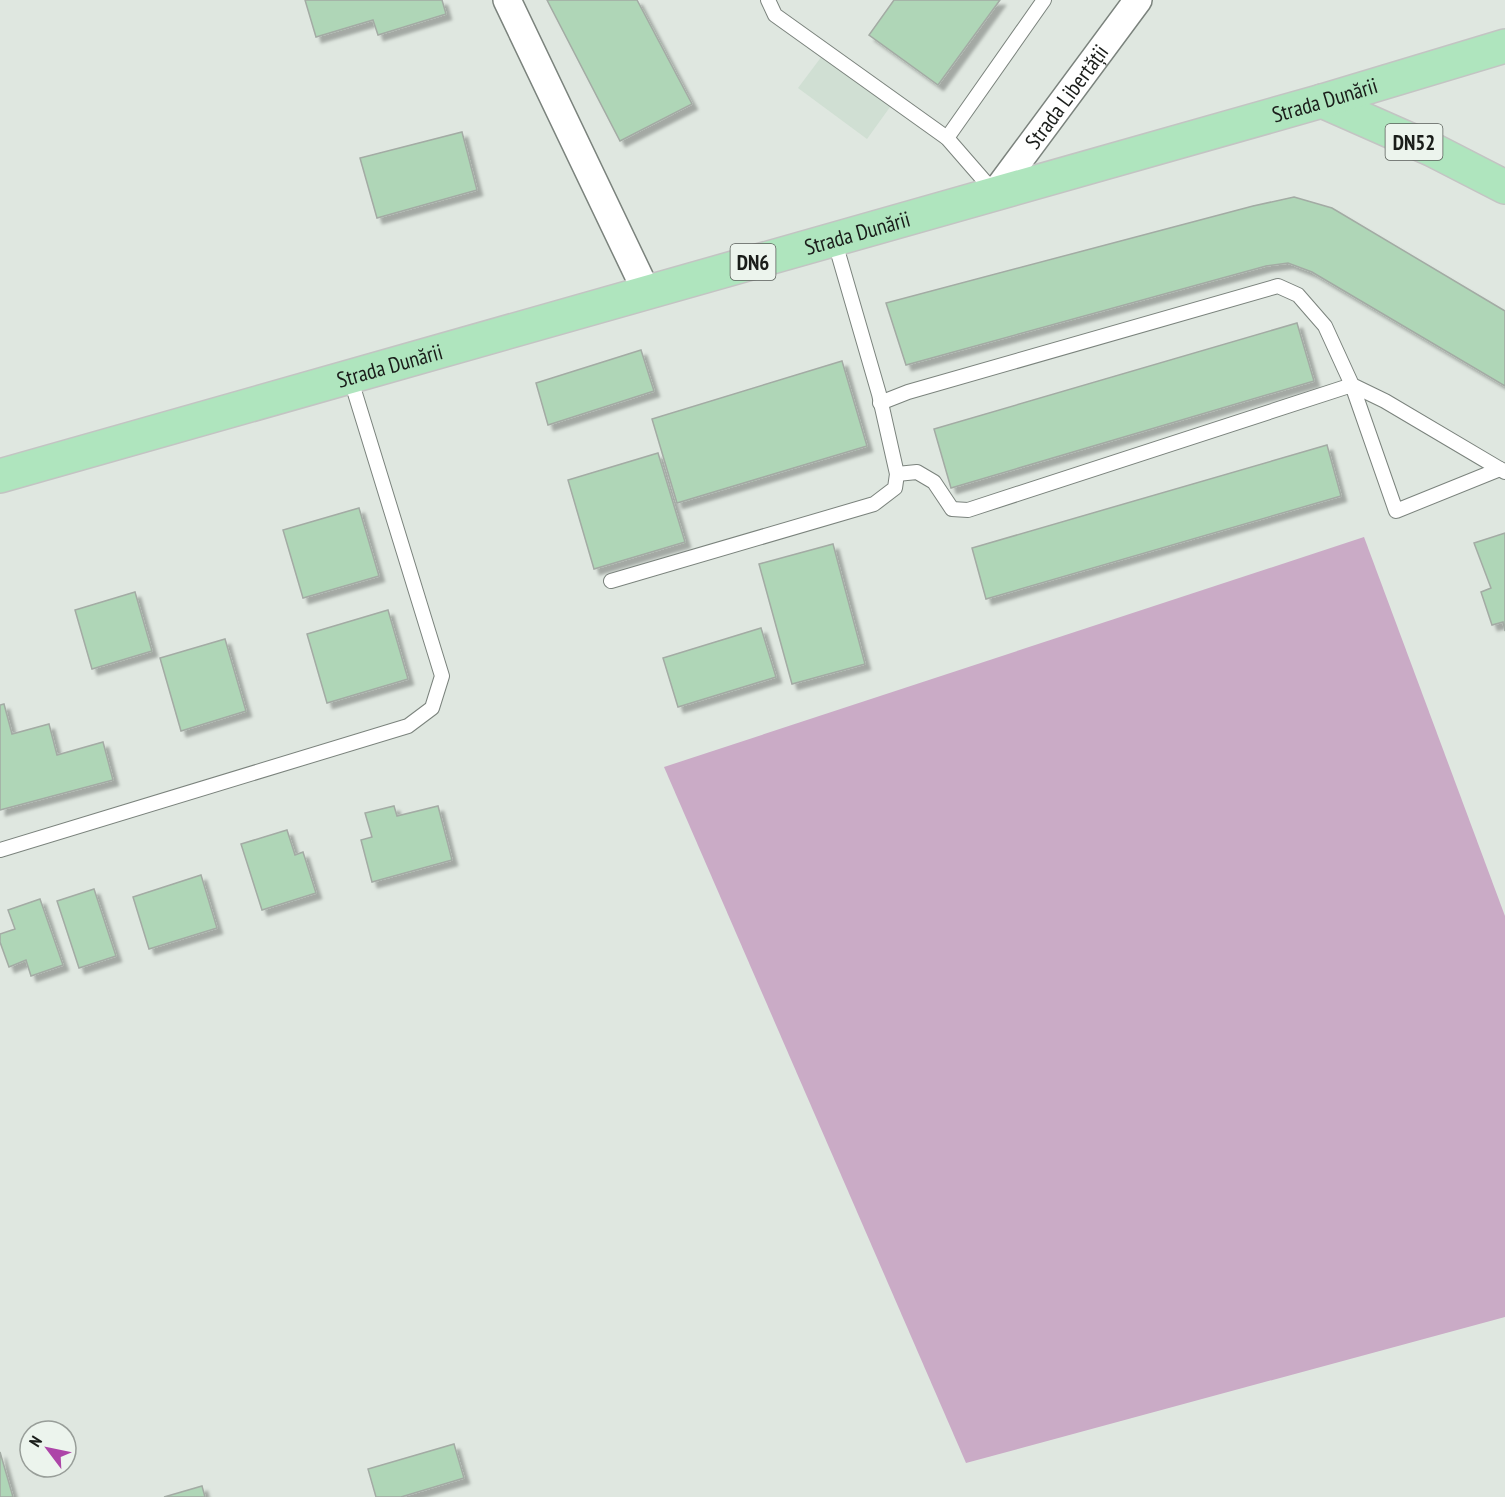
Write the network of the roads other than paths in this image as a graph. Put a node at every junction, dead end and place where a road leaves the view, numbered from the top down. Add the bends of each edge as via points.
1 (507, 0) edge
2 (768, 0) edge
3 (1044, 0) edge
4 (1138, 0) edge
5 (1501, 51) edge
6 (1322, 101) junction
7 (947, 138) junction
8 (1505, 187) edge
9 (996, 194) junction
10 (834, 239) junction
11 (647, 293) junction
12 (350, 377) junction
13 (1353, 385) junction
14 (880, 403) junction
15 (1502, 470) edge
16 (897, 474) junction
17 (0, 476) edge
18 (611, 581) dead end
19 (0, 850) edge

1 - 11 street
2 - 7 lane via 775,15
3 - 7 lane
4 - 9 street, Strada Libertății
5 - 6 main road, Strada Dunării / DN6
6 - 8 main road, DN52
6 - 9 main road, Strada Dunării / DN6
7 - 9 lane
9 - 10 main road, Strada Dunării / DN6
10 - 11 main road, Strada Dunării / DN6
10 - 14 lane
11 - 12 main road, Strada Dunării / DN6
12 - 17 main road, Strada Dunării / DN6
12 - 19 lane via 442,675 432,708 408,726
13 - 14 lane via 1325,326 1298,295 1278,286
13 - 15 lane
13 - 15 lane via 1396,511
13 - 16 lane via 968,510 952,509 934,482 917,472
14 - 16 lane
16 - 18 lane via 895,488 874,504

